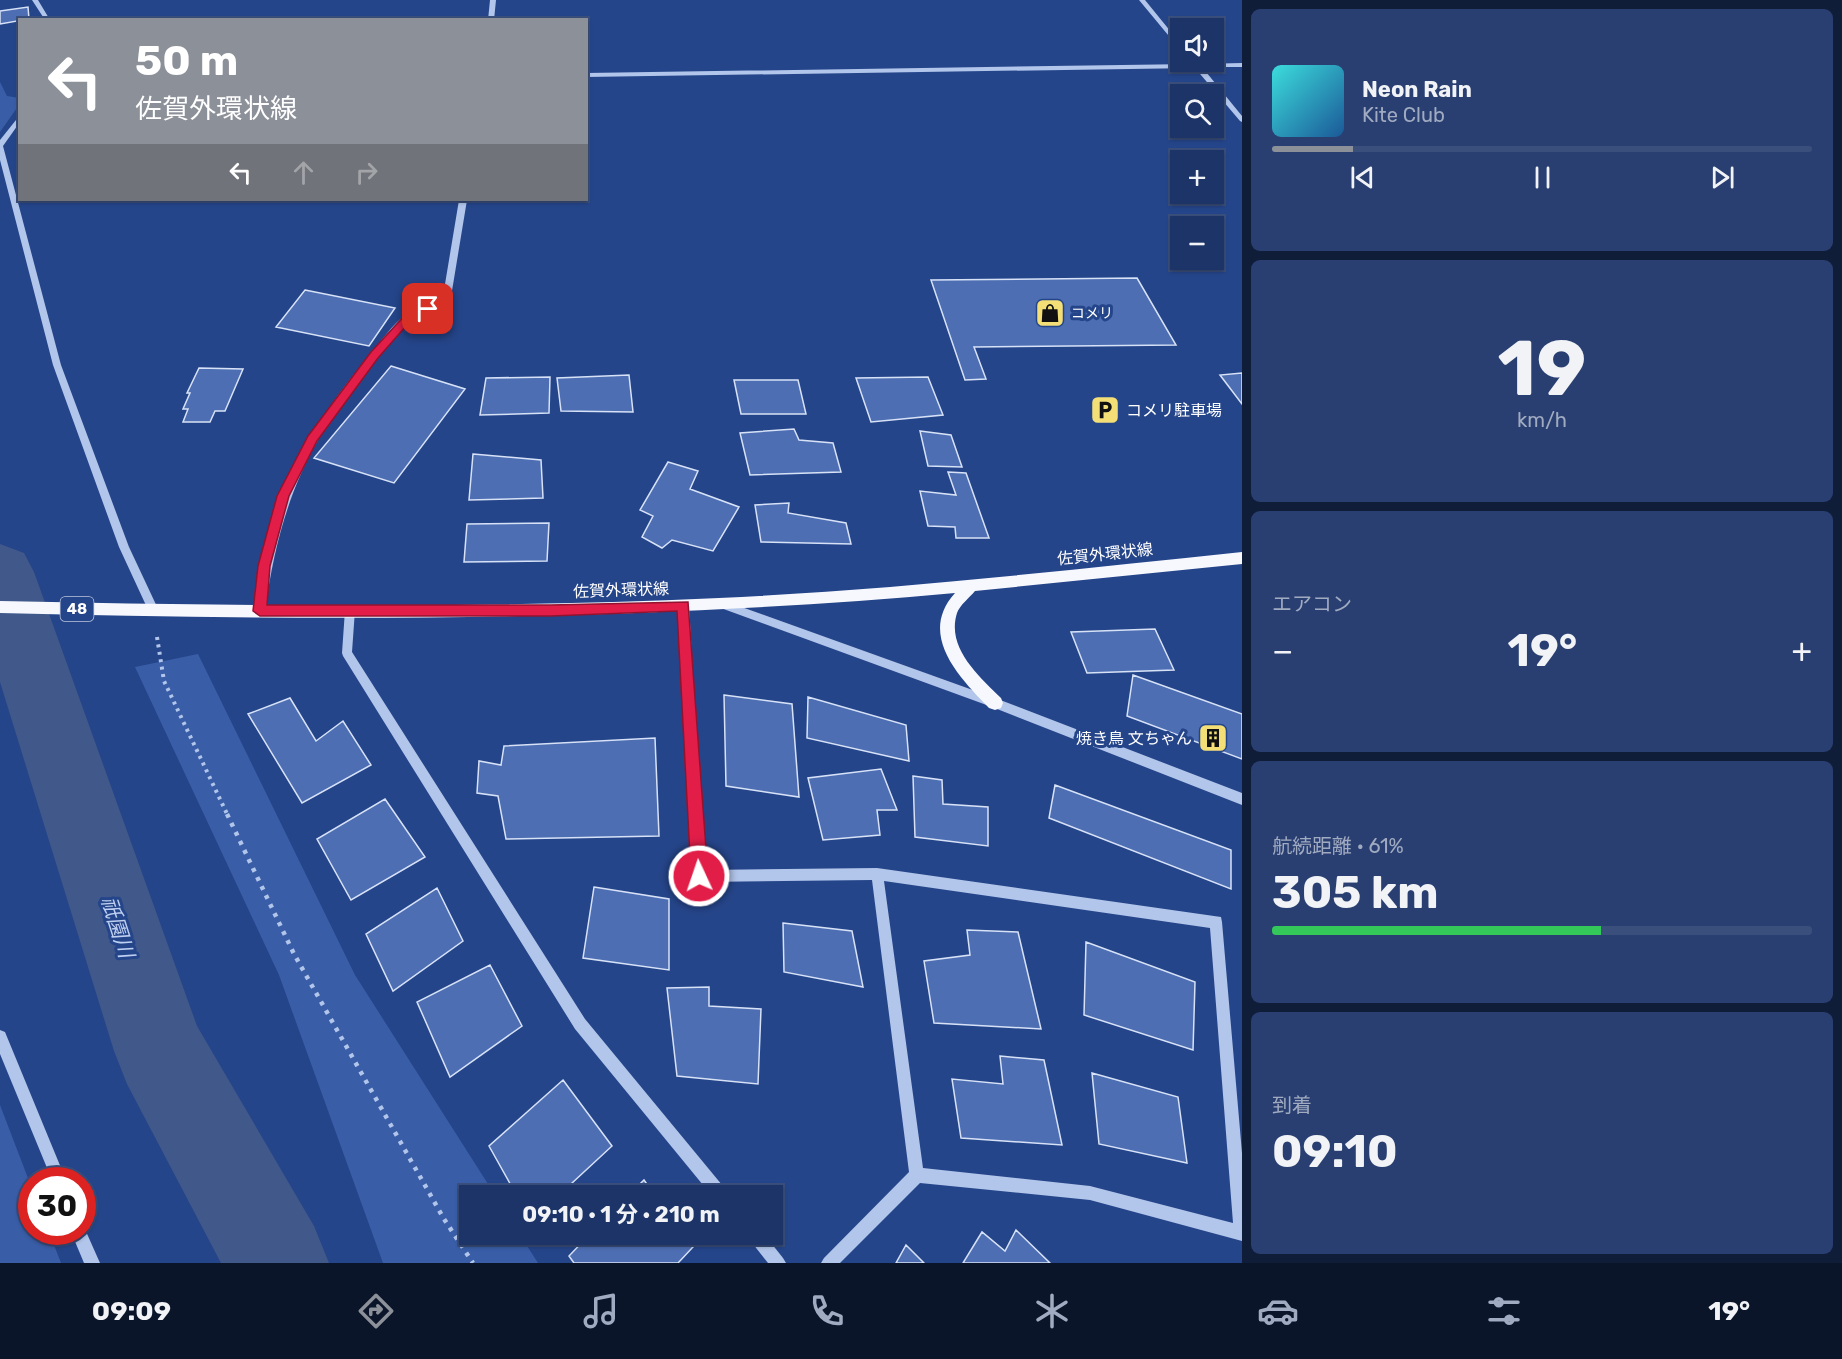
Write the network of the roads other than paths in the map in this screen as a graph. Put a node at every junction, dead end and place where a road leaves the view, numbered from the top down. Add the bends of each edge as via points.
1 (35, 0) edge
2 (493, 0) edge
3 (1142, 0) edge
4 (47, 18) edge
5 (491, 18) edge
6 (1170, 34) edge
7 (1170, 64) edge
8 (1224, 65) edge
9 (1242, 65) edge
10 (1203, 72) edge
11 (588, 75) edge
12 (18, 120) edge
13 (1242, 120) edge
14 (0, 146) edge
15 (463, 201) edge
16 (1242, 558) edge
17 (970, 586) junction
18 (722, 604) junction
19 (684, 606) junction
20 (0, 607) edge
21 (350, 610) junction
22 (154, 611) junction
23 (260, 611) junction
24 (995, 703) junction
25 (1242, 799) edge
26 (876, 874) junction
27 (0, 1037) edge
28 (54, 1167) edge
29 (917, 1175) junction
30 (713, 1185) edge
31 (1241, 1232) edge
32 (84, 1245) edge
33 (763, 1245) edge
34 (92, 1263) edge
35 (778, 1263) edge
36 (829, 1263) edge

1 - 4 street
2 - 5 street
3 - 6 street
7 - 11 street
8 - 9 street
10 - 13 street
12 - 14 street
14 - 22 street via 57,365 124,547
15 - 23 street via 446,303 411,315 362,369 312,439 283,496 264,566
16 - 17 main road, 佐賀外環状線 / 48
17 - 18 main road, 佐賀外環状線 / 48
17 - 24 main road via 950,610 948,637 958,665
18 - 19 main road, 佐賀外環状線 / 48
18 - 24 street
19 - 21 main road, 佐賀外環状線 / 48
19 - 26 street via 699,876
20 - 22 main road, 佐賀外環状線 / 48
21 - 23 main road, 佐賀外環状線 / 48
21 - 30 street via 347,653 580,1024
22 - 23 main road, 佐賀外環状線 / 48
24 - 25 street
26 - 29 street
26 - 31 street via 1216,922
27 - 28 street
29 - 31 street via 1090,1193
29 - 36 street
32 - 34 street
33 - 35 street

